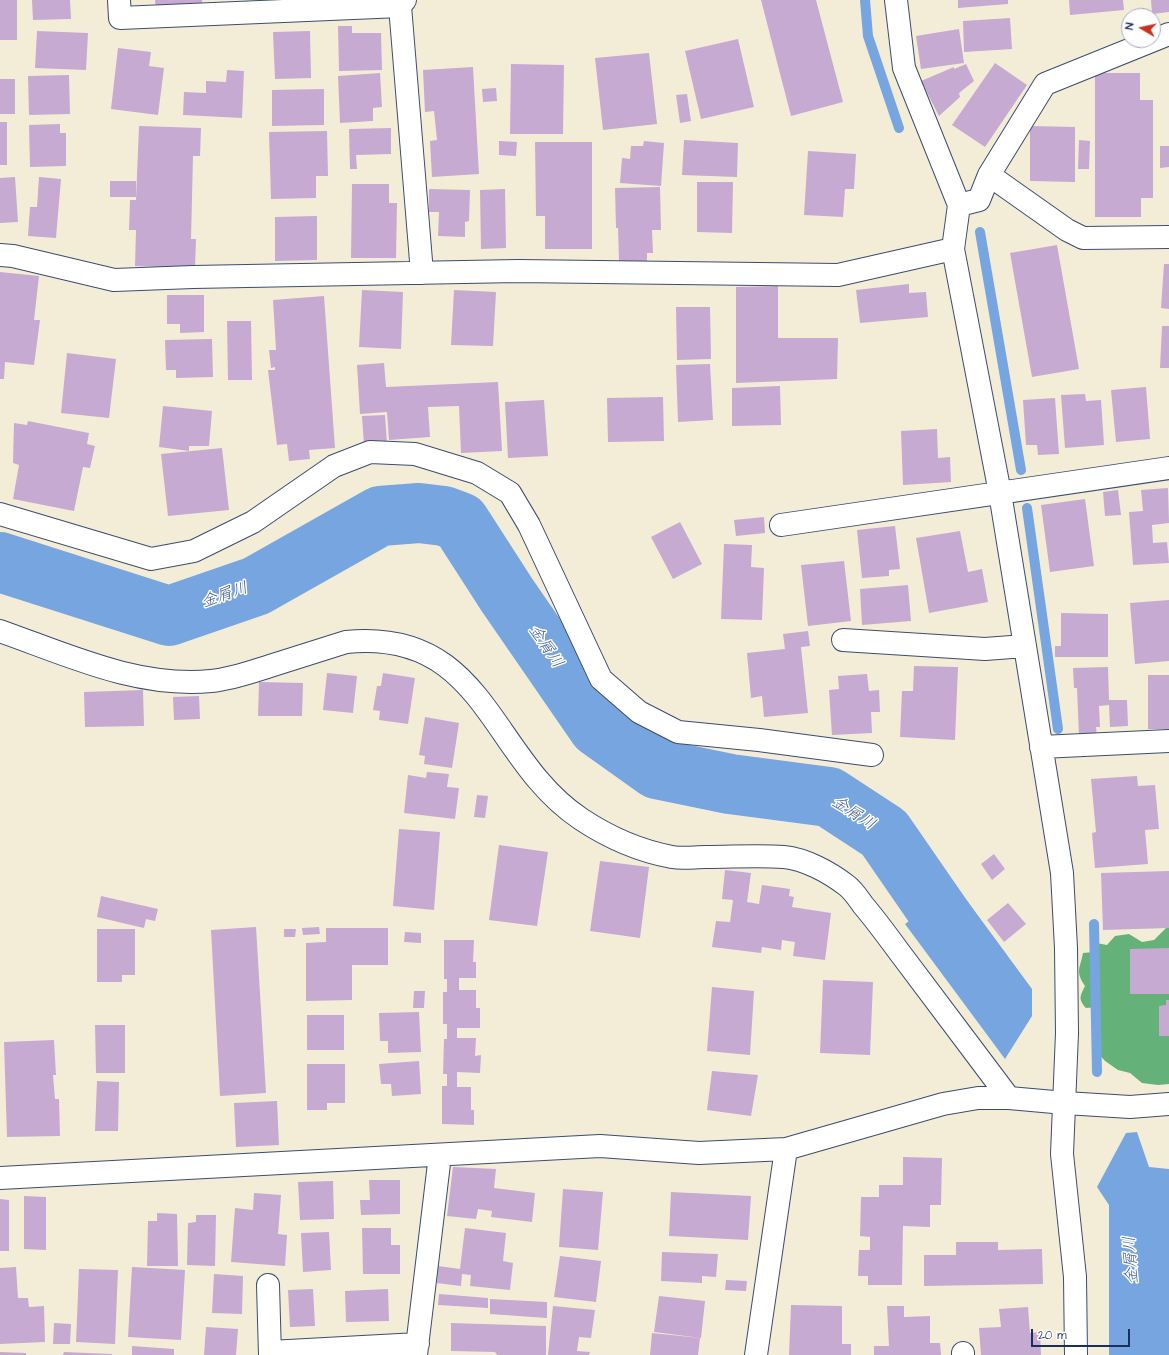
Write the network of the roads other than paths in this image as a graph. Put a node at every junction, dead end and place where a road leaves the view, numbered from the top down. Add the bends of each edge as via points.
1 (119, 0) edge
2 (896, 0) edge
3 (402, 3) edge
4 (1169, 34) edge
5 (989, 176) junction
6 (960, 205) junction
7 (1169, 237) edge
8 (953, 248) junction
9 (0, 255) edge
10 (422, 273) junction
11 (1169, 468) edge
12 (1000, 493) junction
13 (0, 514) edge
14 (781, 524) dead end
15 (0, 631) edge
16 (843, 640) dead end
17 (1025, 646) junction
18 (1169, 741) edge
19 (1041, 747) junction
20 (872, 756) dead end
21 (1009, 1098) junction
22 (1065, 1103) junction
23 (1169, 1104) edge
24 (786, 1149) junction
25 (440, 1155) junction
26 (0, 1178) edge
27 (268, 1285) dead end
28 (417, 1349) edge
29 (270, 1354) edge
30 (756, 1355) edge
31 (1076, 1355) edge

1 - 3 street via 120,18
2 - 6 street via 904,68
3 - 10 street
4 - 5 street via 1045,84
5 - 6 street via 979,200
5 - 7 street via 1067,230 1083,238
6 - 8 street
8 - 10 street via 838,275 526,271
8 - 12 street
9 - 10 street via 114,280
11 - 12 street
12 - 14 street
12 - 17 street
13 - 20 street via 151,559 194,551 252,522 334,466 370,452 415,454 477,473 510,493 530,525 601,679 639,712 678,732 760,740
15 - 21 street via 109,669 165,681 212,681 234,678 346,642 364,640 393,643 426,654 448,667 479,698 542,786 580,819 600,831 647,851 674,857 785,857 809,863 848,886
16 - 17 street via 985,649
17 - 19 street
18 - 19 street
19 - 22 street via 1062,873 1066,948
21 - 22 street
21 - 24 street via 978,1098 943,1104
22 - 23 street via 1130,1106
22 - 31 street via 1062,1154 1075,1277
24 - 25 street via 698,1153 600,1146
24 - 30 street
25 - 26 street
25 - 28 street
27 - 29 street
28 - 29 street

